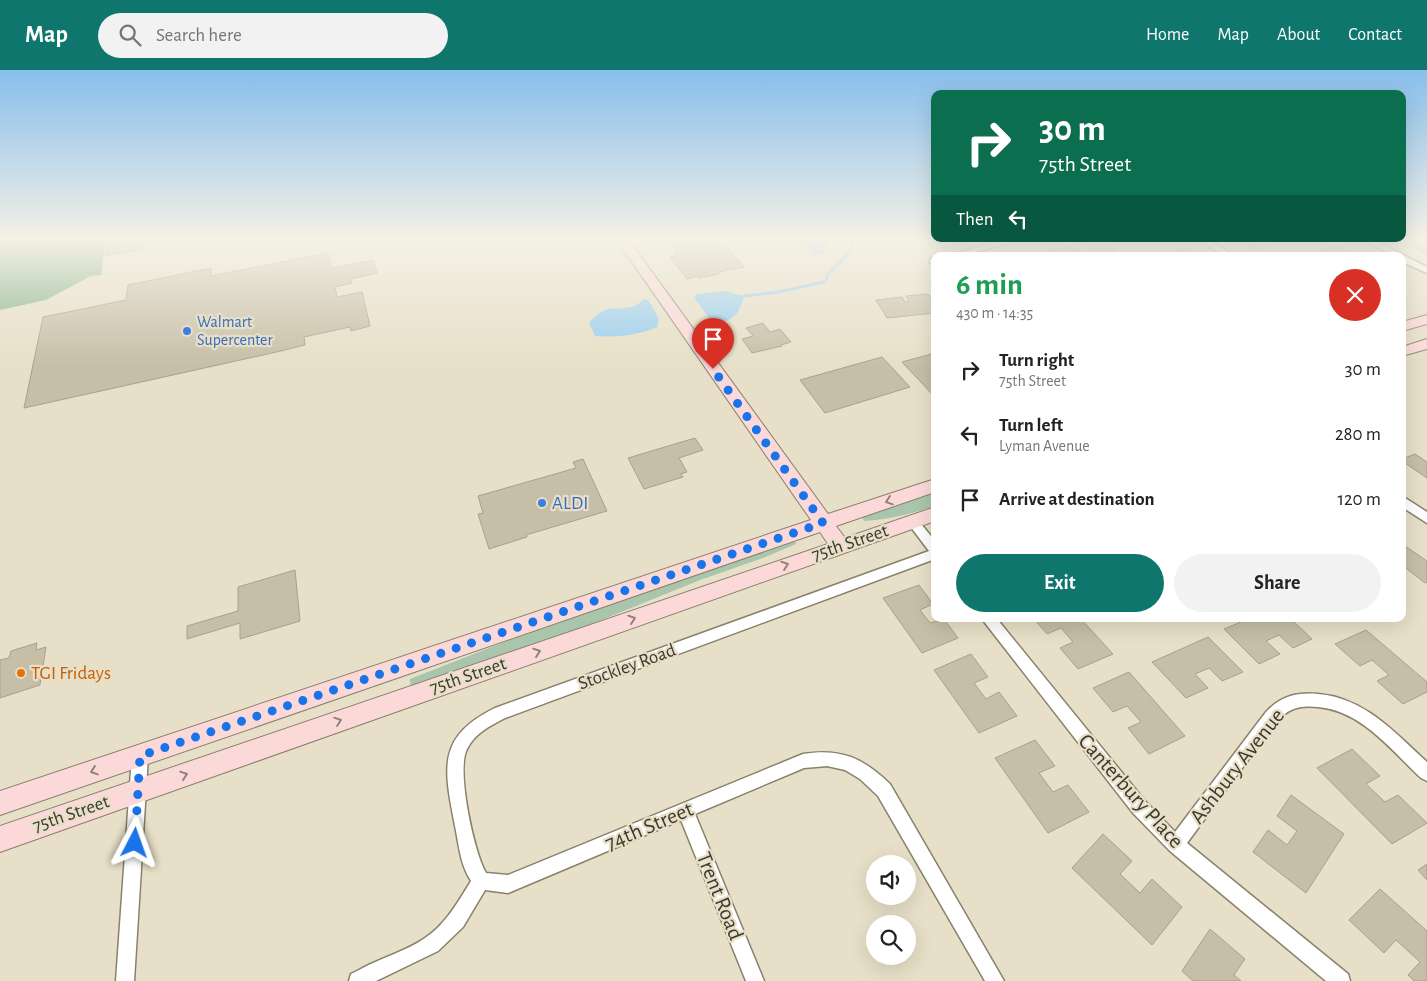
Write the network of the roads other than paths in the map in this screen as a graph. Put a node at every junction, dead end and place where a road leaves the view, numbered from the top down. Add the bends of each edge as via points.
1 (653, 282) edge
2 (1427, 319) edge
3 (1406, 326) edge
4 (1427, 344) edge
5 (1406, 351) edge
6 (931, 486) edge
7 (1406, 503) edge
8 (931, 515) edge
9 (1427, 518) edge
10 (913, 522) junction
11 (823, 523) junction
12 (931, 545) edge
13 (840, 546) junction
14 (931, 555) edge
15 (991, 622) edge
16 (140, 756) junction
17 (1427, 774) edge
18 (138, 791) junction
19 (0, 803) edge
20 (685, 810) junction
21 (0, 839) edge
22 (1176, 845) junction
23 (481, 881) junction
24 (124, 981) edge
25 (358, 981) edge
26 (755, 981) edge
27 (995, 981) edge
28 (1341, 981) edge

1 - 11 main road
2 - 3 main road
4 - 5 main road
6 -> 11 main road, 75th Street
7 - 9 street
8 - 10 main road, 75th Street
10 - 12 street
10 - 13 main road, 75th Street
11 - 13 main road
11 - 16 main road, 75th Street
18 -> 13 main road, 75th Street
14 - 23 street, Stockley Road via 482,722 469,732 459,747 454,776 471,865
15 - 22 street, Canterbury Place via 1122,786
16 - 18 street
16 -> 19 main road, 75th Street
17 - 22 street, Ashbury Avenue via 1366,718 1336,702 1304,699 1286,703 1275,712
18 - 21 main road, 75th Street
18 - 24 street
20 - 23 street, 74th Street via 508,884
20 - 26 street, Trent Road
20 - 27 street, 74th Street via 803,761 816,758 849,762 884,790
22 - 28 street, Canterbury Place
23 - 25 street via 462,914 445,934 423,950

